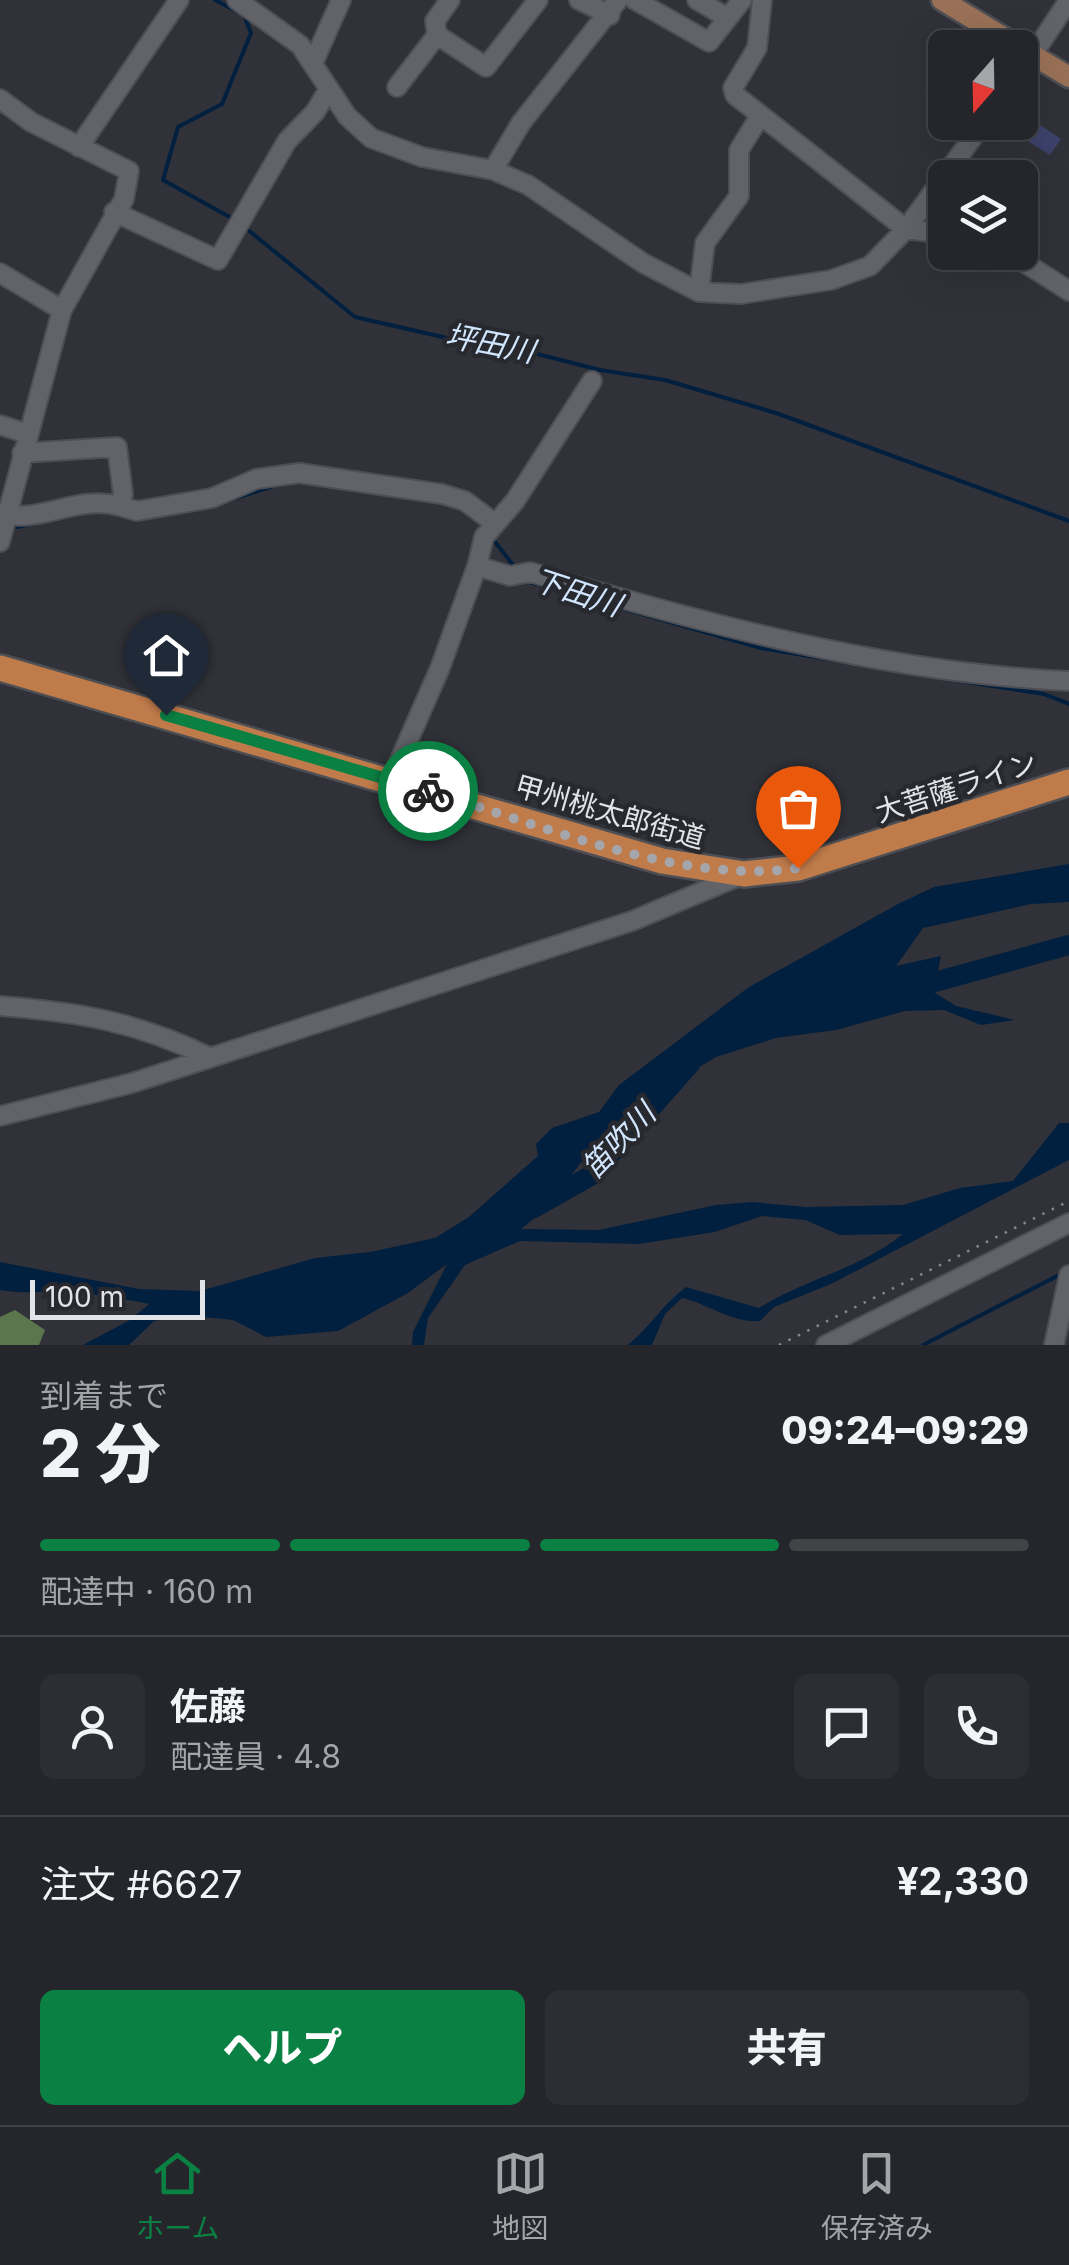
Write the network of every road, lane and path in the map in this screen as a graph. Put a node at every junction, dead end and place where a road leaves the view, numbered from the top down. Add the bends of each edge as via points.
1 (178, 0) edge
2 (341, 0) edge
3 (450, 0) edge
4 (538, 0) edge
5 (579, 0) edge
6 (636, 0) edge
7 (698, 0) edge
8 (742, 0) edge
9 (762, 0) edge
10 (942, 0) edge
11 (1069, 0) edge
12 (248, 2) edge
13 (614, 7) edge
14 (728, 18) junction
15 (992, 30) edge
16 (438, 34) junction
17 (1038, 49) edge
18 (1038, 58) edge
19 (313, 63) junction
20 (1069, 77) edge
21 (397, 87) dead end
22 (329, 88) junction
23 (0, 100) edge
24 (760, 116) junction
25 (971, 140) edge
26 (79, 147) junction
27 (492, 170) junction
28 (114, 212) junction
29 (906, 229) junction
30 (928, 232) edge
31 (1036, 270) edge
32 (0, 274) edge
33 (1069, 291) edge
34 (698, 292) junction
35 (62, 310) junction
36 (592, 382) dead end
37 (0, 425) edge
38 (28, 434) junction
39 (22, 453) junction
40 (120, 506) junction
41 (4, 525) edge
42 (490, 528) junction
43 (477, 566) junction
44 (0, 668) edge
45 (1069, 681) edge
46 (391, 780) junction
47 (1069, 782) edge
48 (744, 874) junction
49 (0, 1006) edge
50 (209, 1058) junction
51 (0, 1116) edge
52 (1069, 1201) edge
53 (1069, 1222) edge
54 (1069, 1277) edge
55 (779, 1345) edge
56 (826, 1345) edge
57 (1054, 1345) edge

1 - 26 street
2 - 19 street
3 - 16 street via 436,20
4 - 16 street via 486,68
5 - 13 street
6 - 14 street via 708,42
7 - 14 street
8 - 14 street
9 - 24 street via 757,48 733,88
10 - 15 main road
11 - 17 street
12 - 19 street
13 - 27 street
16 - 21 street
18 - 20 main road
19 - 22 street
22 - 27 street via 372,138
22 - 28 street via 287,141 218,260
23 - 26 street
24 - 29 street
24 - 34 street via 739,150 739,196 705,243
25 - 29 street
26 - 28 street via 129,171
27 - 34 street via 528,185
28 - 35 street
29 - 30 street
29 - 34 street via 888,251 850,275 741,294
31 - 33 street
32 - 35 street
35 - 38 street
36 - 42 street via 515,501
37 - 38 street
38 - 39 street
39 - 40 street via 118,447
39 - 41 street
40 - 41 street via 84,502
40 - 42 street via 137,511 212,498 256,478 299,473 442,494 465,501
42 - 43 street
43 - 45 street via 510,576 530,572 823,650
43 - 46 street
44 - 46 highway, 甲州桃太郎街道
46 - 48 highway, 甲州桃太郎街道 via 662,860
47 - 48 highway, 大菩薩ライン via 798,868
48 - 50 street via 632,921
49 - 50 street via 99,1016
50 - 51 street
52 - 55 path
53 - 56 street
54 - 57 street

